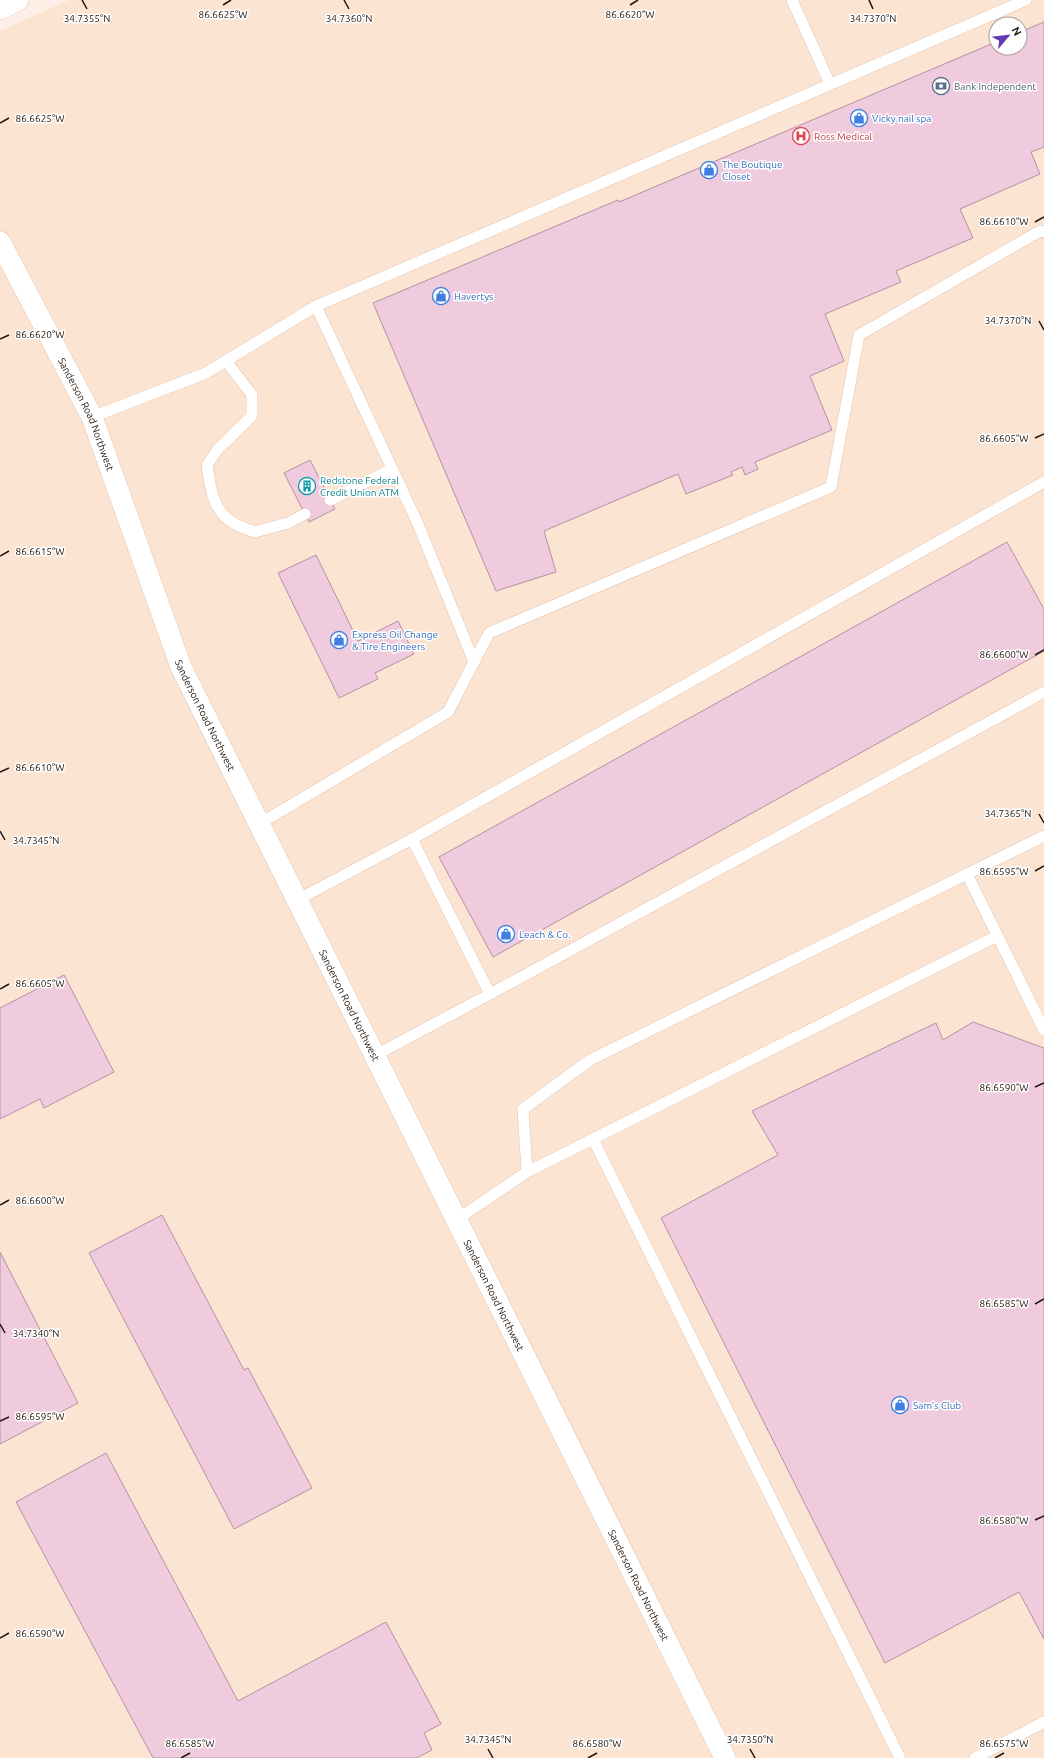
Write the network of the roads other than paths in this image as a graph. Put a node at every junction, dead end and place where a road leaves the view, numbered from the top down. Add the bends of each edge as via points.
1 (18, 0) edge
2 (792, 0) edge
3 (1026, 0) edge
4 (0, 9) edge
5 (830, 84) junction
6 (1044, 232) edge
7 (0, 242) edge
8 (316, 306) junction
9 (226, 361) junction
10 (92, 417) junction
11 (392, 468) junction
12 (1043, 486) edge
13 (330, 500) dead end
14 (305, 514) dead end
15 (474, 662) junction
16 (1044, 692) edge
17 (259, 824) junction
18 (1044, 836) edge
19 (412, 839) junction
20 (967, 874) junction
21 (297, 900) junction
22 (997, 936) junction
23 (490, 994) junction
24 (1044, 1030) edge
25 (374, 1056) junction
26 (593, 1139) junction
27 (527, 1172) junction
28 (456, 1220) junction
29 (1044, 1722) edge
30 (726, 1758) edge
31 (900, 1758) edge
32 (975, 1758) edge

1 - 4 street
2 - 5 lane
3 - 5 lane
5 - 8 lane
6 - 15 lane via 1040,230 859,335 832,487 489,633
7 - 10 street, Sanderson Road Northwest
8 - 9 lane
8 - 11 lane
9 - 10 lane via 206,373
9 - 14 lane via 252,395 252,416 218,449 207,465 211,490 217,506 228,520 255,532 288,523
10 - 17 street, Sanderson Road Northwest via 181,667
11 - 13 lane
11 - 15 lane via 418,524
12 - 19 lane
15 - 17 lane via 448,712
16 - 23 lane
17 - 21 street, Sanderson Road Northwest
18 - 20 lane
19 - 21 lane
19 - 23 lane
20 - 22 lane
20 - 27 lane via 590,1060 523,1109
21 - 25 street, Sanderson Road Northwest
22 - 24 lane
22 - 26 lane
23 - 25 lane
25 - 28 street, Sanderson Road Northwest
26 - 27 lane
26 - 31 lane
27 - 28 lane
28 - 30 street, Sanderson Road Northwest
29 - 32 lane

